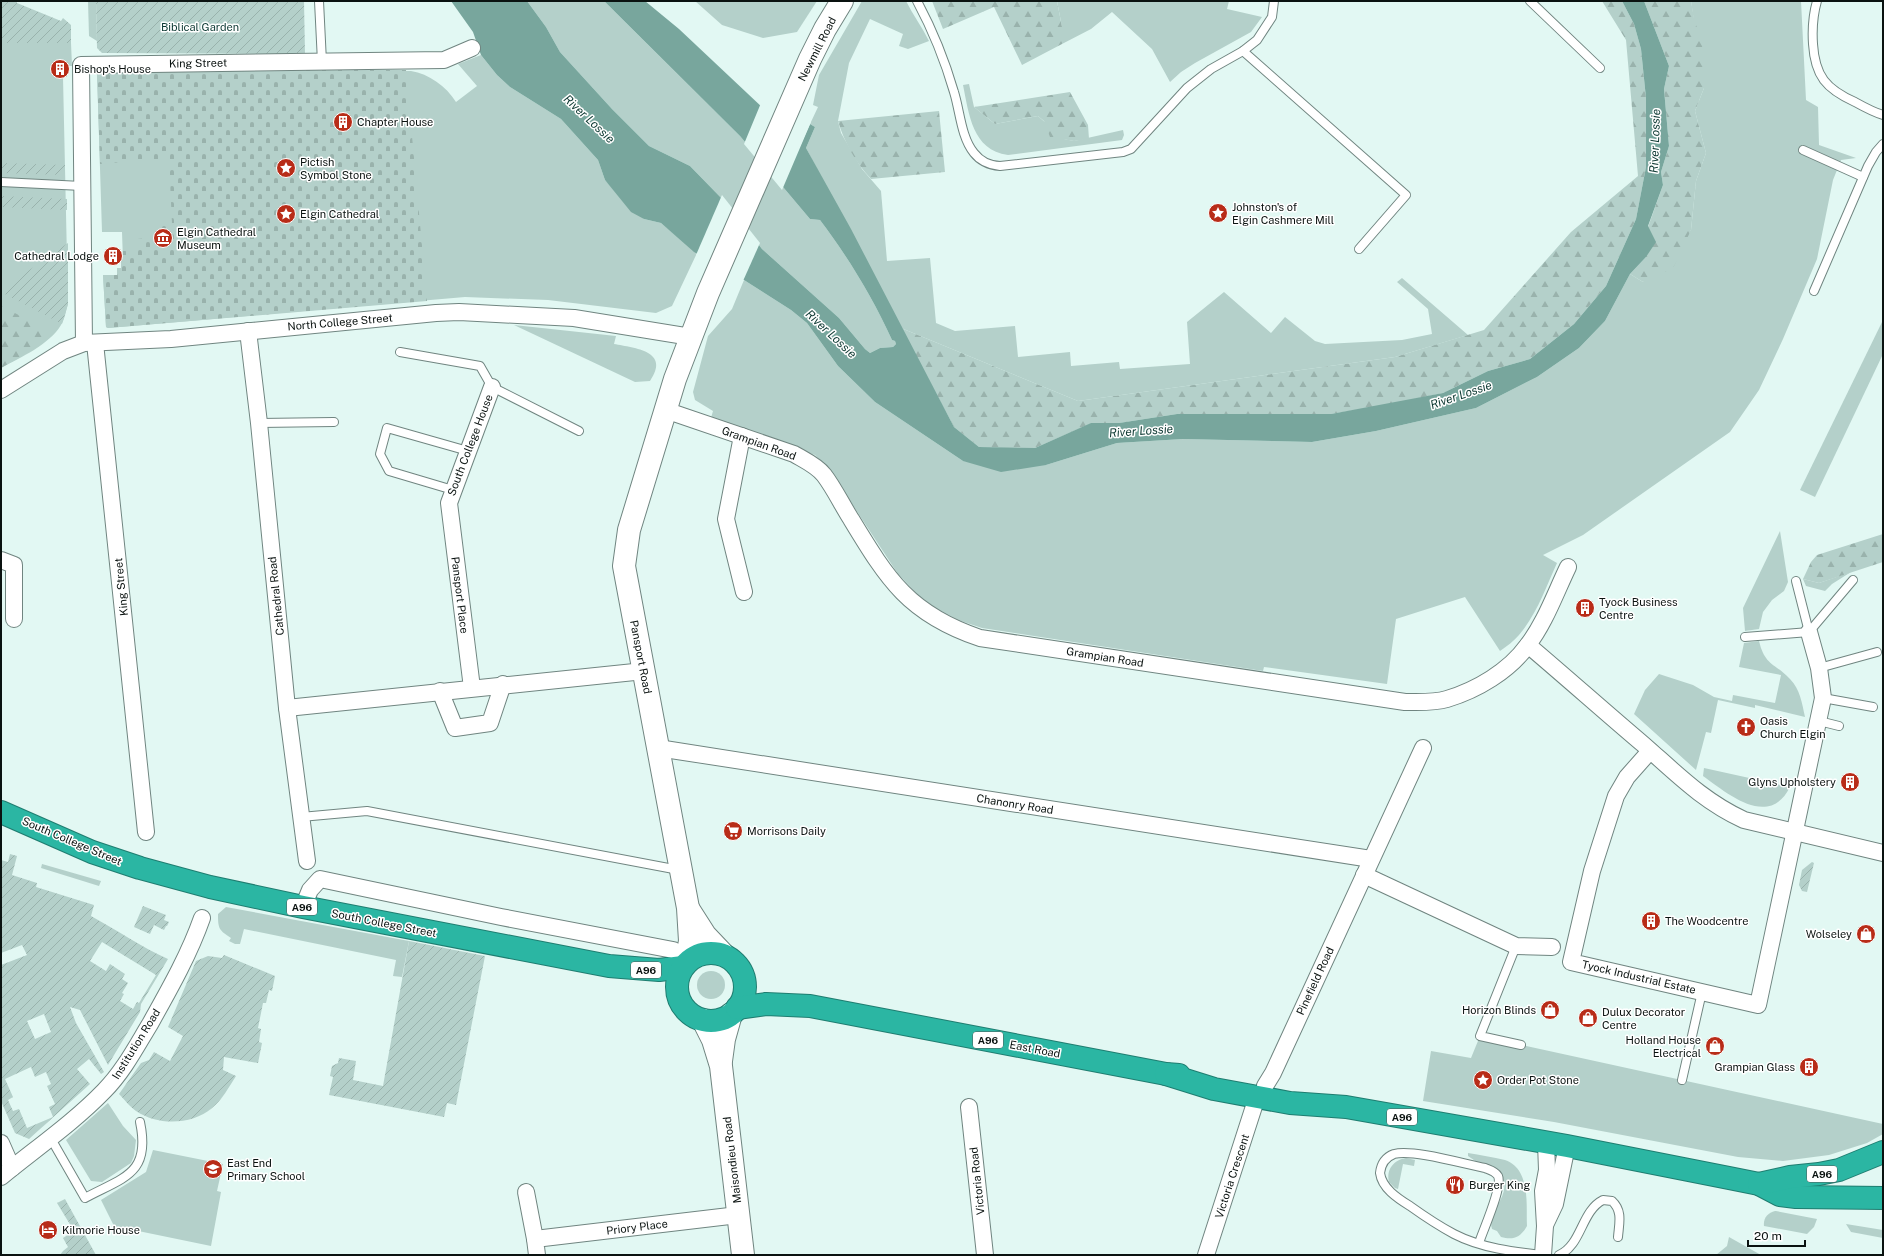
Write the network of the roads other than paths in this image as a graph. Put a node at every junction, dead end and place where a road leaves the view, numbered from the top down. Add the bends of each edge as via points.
1 (319, 1) edge
2 (842, 1) edge
3 (917, 1) edge
4 (1274, 1) edge
5 (1530, 1) edge
6 (1817, 1) edge
7 (472, 48) dead end
8 (1243, 51) junction
9 (322, 62) junction
10 (1600, 68) dead end
11 (1883, 115) edge
12 (1883, 144) edge
13 (1803, 150) dead end
14 (1863, 177) junction
15 (1, 182) edge
16 (82, 186) junction
17 (1359, 249) dead end
18 (1814, 291) dead end
19 (708, 293) joint
20 (248, 331) junction
21 (691, 337) junction
22 (90, 343) junction
23 (400, 352) dead end
24 (492, 387) junction
25 (1, 390) edge
26 (665, 410) junction
27 (334, 422) dead end
28 (259, 423) junction
29 (579, 431) dead end
30 (742, 436) junction
31 (468, 451) junction
32 (451, 496) junction
33 (1, 560) edge
34 (1568, 567) dead end
35 (1853, 580) dead end
36 (1796, 581) dead end
37 (744, 592) dead end
38 (14, 619) dead end
39 (1809, 632) junction
40 (1744, 637) dead end
41 (1528, 645) junction
42 (1877, 652) dead end
43 (1819, 668) junction
44 (644, 671) junction
45 (503, 684) junction
46 (472, 688) junction
47 (440, 691) junction
48 (1823, 698) junction
49 (1873, 707) dead end
50 (287, 708) junction
51 (1819, 722) junction
52 (1839, 726) dead end
53 (658, 748) junction
54 (1423, 748) dead end
55 (1650, 751) junction
56 (2, 811) edge
57 (301, 817) junction
58 (146, 832) dead end
59 (1795, 833) junction
60 (1883, 854) edge
61 (1371, 859) junction
62 (308, 861) dead end
63 (680, 870) junction
64 (1364, 874) junction
65 (303, 907) junction
66 (688, 908) junction
67 (202, 918) dead end
68 (1516, 946) junction
69 (1552, 947) dead end
70 (724, 955) junction
71 (686, 962) junction
72 (609, 966) junction
73 (743, 976) junction
74 (1702, 992) junction
75 (677, 993) junction
76 (810, 1006) junction
77 (734, 1011) junction
78 (703, 1020) junction
79 (1521, 1045) dead end
80 (721, 1066) junction
81 (1682, 1080) dead end
82 (1261, 1092) junction
83 (969, 1106) dead end
84 (140, 1122) dead end
85 (50, 1138) junction
86 (1, 1143) edge
87 (1556, 1145) junction
88 (1883, 1152) edge
89 (6, 1172) edge
90 (1759, 1184) junction
91 (526, 1192) dead end
92 (1883, 1198) edge
93 (738, 1215) junction
94 (1545, 1226) junction
95 (1618, 1237) dead end
96 (1479, 1243) junction
97 (536, 1247) edge
98 (743, 1255) edge
99 (985, 1255) edge
100 (1206, 1255) edge
101 (1543, 1255) edge
102 (1559, 1255) edge

1 - 9 lane
2 - 19 street, Newmill Road via 825,29 793,97
3 - 8 lane via 952,85 968,144 973,153 989,165 1123,152 1131,149 1187,88 1211,69
4 - 8 lane via 1272,17 1266,28 1258,40
5 - 10 lane
6 - 11 lane via 1813,15 1813,36 1814,59 1819,74 1837,94
7 - 9 street, King Street via 444,60
8 - 17 lane via 1406,195
9 - 16 street, King Street via 80,65
12 - 14 lane
13 - 14 lane
14 - 18 lane
15 - 16 lane
16 - 22 street, King Street
19 - 21 street, Pansport Road
20 - 21 street, North College Street via 459,312 574,318
20 - 22 street, North College Street via 171,339
20 - 28 street, Cathedral Road
21 - 26 street, Pansport Road
22 - 25 street, North College Street via 63,351
22 - 58 street, King Street
23 - 24 lane, South College House via 480,366
24 - 29 lane, South College House
24 - 31 street, South College House
26 - 30 street, Grampian Road
26 - 44 street, Pansport Road via 629,530 624,566
27 - 28 lane
28 - 50 street, Cathedral Road
30 - 37 street via 726,519
30 - 41 street, Grampian Road via 794,454 811,463 823,474 876,560 906,597 957,630 980,638 1405,702 1446,699 1472,690 1490,680 1522,654
31 - 32 street, South College House
31 - 32 lane via 387,428 380,454 388,470
32 - 46 street, Pansport Place
33 - 38 street via 14,565
34 - 41 street, Grampian Road via 1538,630
35 - 39 lane
36 - 39 lane
39 - 40 lane
39 - 43 street, Tyock Industrial Estate
41 - 55 street
42 - 43 lane
43 - 48 street, Tyock Industrial Estate
44 - 45 street
44 - 53 street, Pansport Road
45 - 46 street
45 - 47 street via 490,723 455,728
46 - 47 street
47 - 50 street
48 - 49 lane
48 - 51 street, Tyock Industrial Estate
50 - 57 street, Cathedral Road
51 - 52 lane
51 - 59 street, Tyock Industrial Estate
53 - 61 street, Chanonry Road
53 - 63 street, Pansport Road
54 - 61 street, Pinefield Road
55 - 59 street via 1693,789 1727,812 1744,820
55 - 74 street, Tyock Industrial Estate via 1627,777 1616,796 1592,871 1571,962
56 - 65 highway, South College Street / A96 via 92,852 140,868 210,888
57 - 62 street, Cathedral Road
57 - 63 lane via 367,811
59 - 60 street
59 - 74 street, Tyock Industrial Estate via 1758,1005
61 - 64 street, Pinefield Road
63 - 66 street, Pansport Road
64 - 68 street
64 - 82 street, Pinefield Road via 1273,1073
65 - 71 street via 310,890 320,879 673,950
65 - 72 highway, South College Street / A96
66 - 70 street via 706,935
66 - 71 street via 690,940
67 - 85 street, Institution Road via 185,960 126,1063 104,1091
68 - 69 street
68 - 79 lane via 1480,1036
70 - 71 highway, A96 via 700,954
70 - 73 highway, A96 via 736,963
71 - 72 highway, A96 via 659,970
71 - 75 highway via 679,975
72 - 75 highway, A96
73 - 76 highway, A96 via 769,991
73 - 77 highway via 744,993
74 - 81 lane
75 - 78 highway via 686,1010
76 - 77 highway, A96 via 766,1004
76 - 82 highway, East Road / A96 via 1166,1074 1218,1078
77 - 78 highway, A96 via 715,1021
77 - 80 street via 724,1039
78 - 80 street via 713,1040
80 - 93 street, Maisondieu Road
82 - 87 highway, A96 via 1295,1092 1346,1107
82 - 100 street, Victoria Crescent
83 - 99 street, Victoria Road
84 - 85 lane via 143,1152 139,1162 127,1175 85,1198
85 - 89 street, Institution Road
86 - 89 street
87 - 90 highway, A96
87 - 94 street via 1543,1191
87 - 94 street via 1555,1204
88 - 90 highway, A96 via 1840,1170
90 - 92 highway, A96 via 1780,1195 1796,1197
91 - 97 street, Priory Place
93 - 97 street, Priory Place
93 - 98 street, Maisondieu Road
94 - 101 street
95 - 102 lane via 1618,1209 1612,1201 1603,1200 1589,1213 1568,1249
96 - 96 lane via 1455,1234 1407,1204 1385,1186 1380,1178 1382,1164 1399,1153 1416,1154 1492,1171 1498,1176 1499,1183
96 - 101 lane

